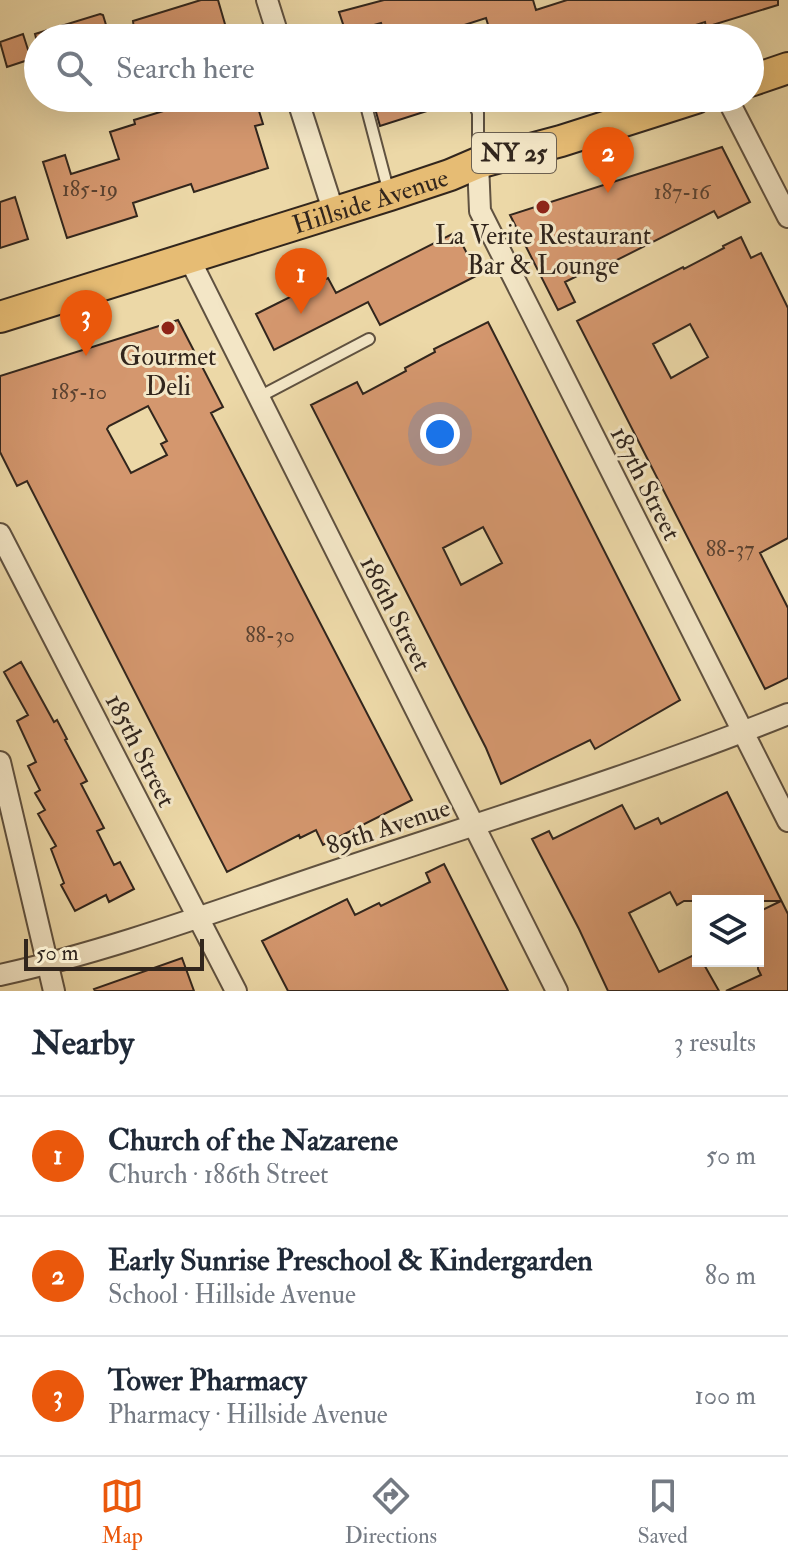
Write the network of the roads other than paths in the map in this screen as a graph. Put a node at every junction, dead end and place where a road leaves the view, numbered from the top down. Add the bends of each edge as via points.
1 (267, 0) edge
2 (275, 24) edge
3 (788, 68) edge
4 (764, 76) edge
5 (302, 112) edge
6 (368, 112) edge
7 (478, 112) edge
8 (652, 112) edge
9 (734, 112) edge
10 (478, 163) junction
11 (390, 195) junction
12 (334, 213) junction
13 (788, 217) edge
14 (189, 258) junction
15 (0, 317) edge
16 (369, 339) dead end
17 (259, 397) junction
18 (0, 534) edge
19 (6, 562) edge
20 (788, 714) edge
21 (743, 732) junction
22 (0, 762) edge
23 (788, 821) edge
24 (472, 825) junction
25 (198, 917) junction
26 (48, 965) junction
27 (0, 975) edge
28 (54, 991) edge
29 (236, 991) edge
30 (557, 991) edge

1 - 2 street
3 - 4 main road
5 - 12 street
6 - 11 lane
7 - 10 lane
8 - 10 main road, Hillside Avenue / NY 25
9 - 13 street
10 - 11 main road, Hillside Avenue / NY 25
10 - 21 street, 187th Street via 480,211
11 - 12 main road, Hillside Avenue / NY 25
12 - 14 main road, Hillside Avenue / NY 25
14 - 15 main road, Hillside Avenue / NY 25
14 - 17 street, 186th Street
16 - 17 lane
17 - 24 street, 186th Street
18 - 19 street, 185th Street
19 - 25 street, 185th Street
20 - 21 street, 89th Avenue
21 - 23 street, 187th Street
21 - 24 street, 89th Avenue
22 - 26 street
24 - 25 street, 89th Avenue
24 - 30 street, 186th Street
25 - 26 street, 89th Avenue
25 - 29 street, 185th Street
26 - 27 street, 89th Avenue
26 - 28 street

